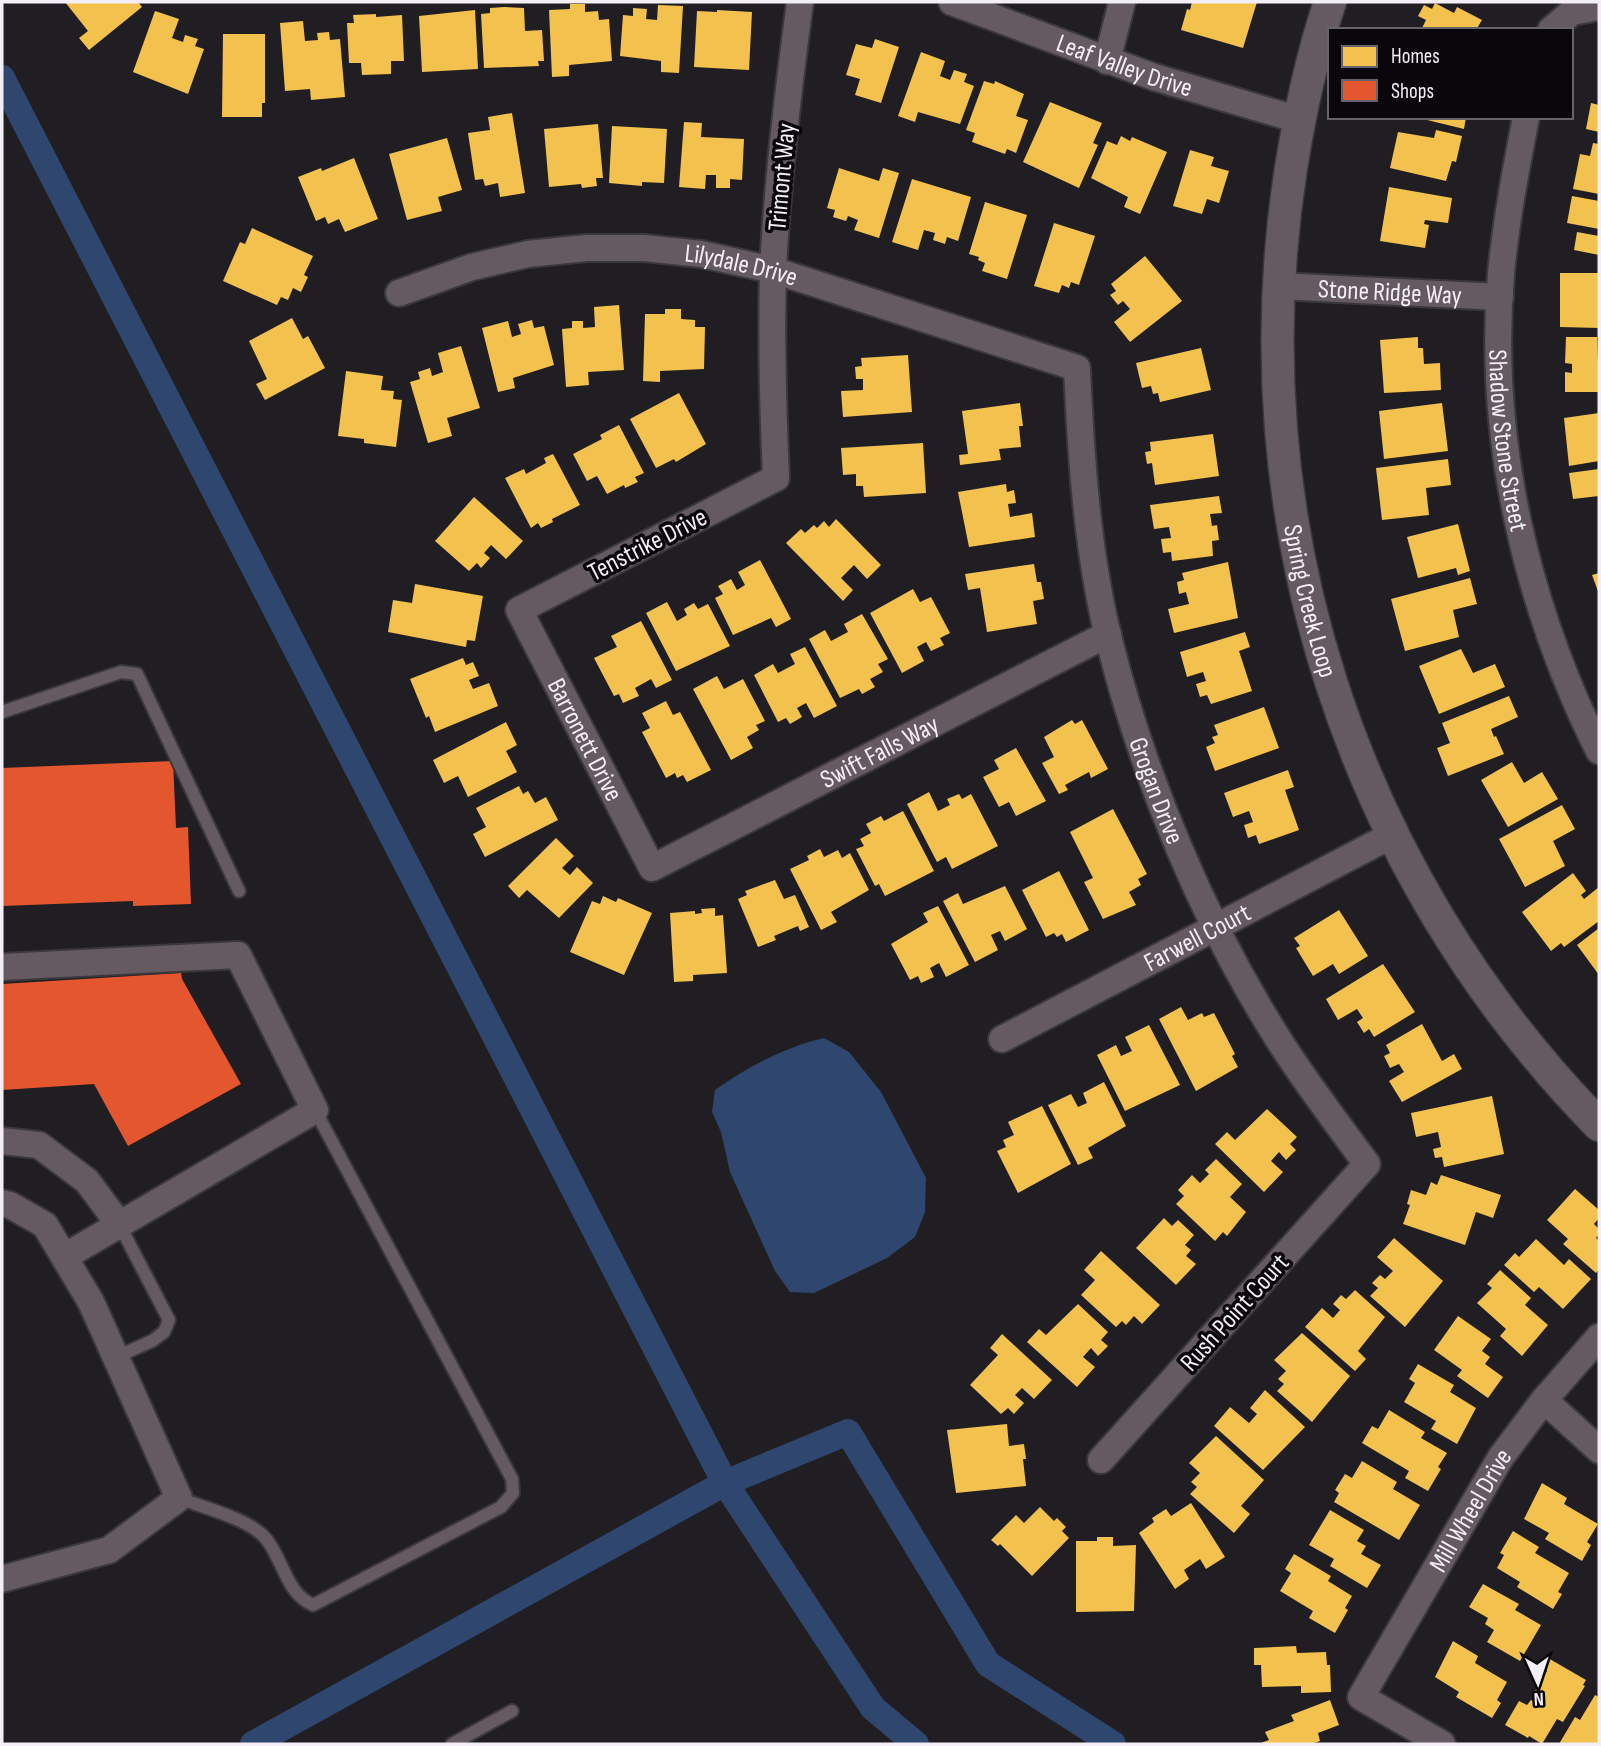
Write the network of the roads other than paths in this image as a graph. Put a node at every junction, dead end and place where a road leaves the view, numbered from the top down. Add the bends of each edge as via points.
1 (800, 2) edge
2 (952, 2) edge
3 (1122, 2) edge
4 (1330, 2) edge
5 (1599, 7) edge
6 (1553, 28) edge
7 (1107, 61) junction
8 (1526, 119) edge
9 (1299, 120) junction
10 (773, 270) junction
11 (1278, 286) junction
12 (399, 293) dead end
13 (1500, 297) junction
14 (1077, 368) joint
15 (776, 478) joint
16 (519, 610) joint
17 (1108, 634) junction
18 (2, 712) edge
19 (1599, 751) edge
20 (1392, 835) junction
21 (652, 868) joint
22 (239, 891) dead end
23 (1216, 927) junction
24 (2, 967) edge
25 (1002, 1039) dead end
26 (315, 1110) junction
27 (1599, 1125) edge
28 (2, 1141) edge
29 (1367, 1164) joint
30 (2, 1203) edge
31 (119, 1224) junction
32 (64, 1256) junction
33 (1599, 1337) edge
34 (116, 1357) junction
35 (1544, 1400) junction
36 (1599, 1450) edge
37 (1101, 1460) dead end
38 (180, 1498) junction
39 (2, 1579) edge
40 (512, 1712) dead end
41 (452, 1744) edge
42 (1442, 1744) edge

1 - 10 street, Trimont Way
2 - 7 street, Leaf Valley Drive
3 - 7 street
4 - 9 street, Spring Creek Loop
5 - 6 street via 1572,12
7 - 9 street, Leaf Valley Drive
8 - 13 street, Shadow Stone Street via 1511,196
9 - 11 street, Spring Creek Loop
10 - 12 street, Lilydale Drive via 701,254 586,248 528,254 472,267
10 - 14 street, Lilydale Drive
10 - 15 street, Trimont Way
11 - 13 street, Stone Ridge Way
11 - 20 street, Spring Creek Loop via 1281,441 1306,595 1332,689
13 - 19 street, Shadow Stone Street via 1499,375 1516,513 1553,648
14 - 17 street, Grogan Drive via 1092,551
15 - 16 street, Tenstrike Drive
16 - 21 street, Barronett Drive
17 - 21 street, Swift Falls Way
17 - 23 street, Grogan Drive via 1161,801
18 - 22 lane via 121,672 137,674
20 - 23 street, Farwell Court
20 - 27 street, Spring Creek Loop via 1469,968 1515,1031
23 - 25 street, Farwell Court
23 - 29 street, Grogan Drive via 1283,1046
24 - 26 street via 238,955
26 - 31 street
26 - 38 lane via 512,1479 513,1493 501,1507 313,1605 295,1592 267,1539 248,1525
28 - 31 street via 38,1145 87,1181
29 - 37 street, Rush Point Court
30 - 32 street via 46,1225
31 - 32 street
31 - 34 lane via 169,1320 164,1332 152,1341
32 - 34 street
33 - 35 street, Mill Wheel Drive
34 - 38 street
35 - 36 street
35 - 42 street, Mill Wheel Drive via 1502,1457 1361,1697
38 - 39 street via 109,1550
40 - 41 lane

